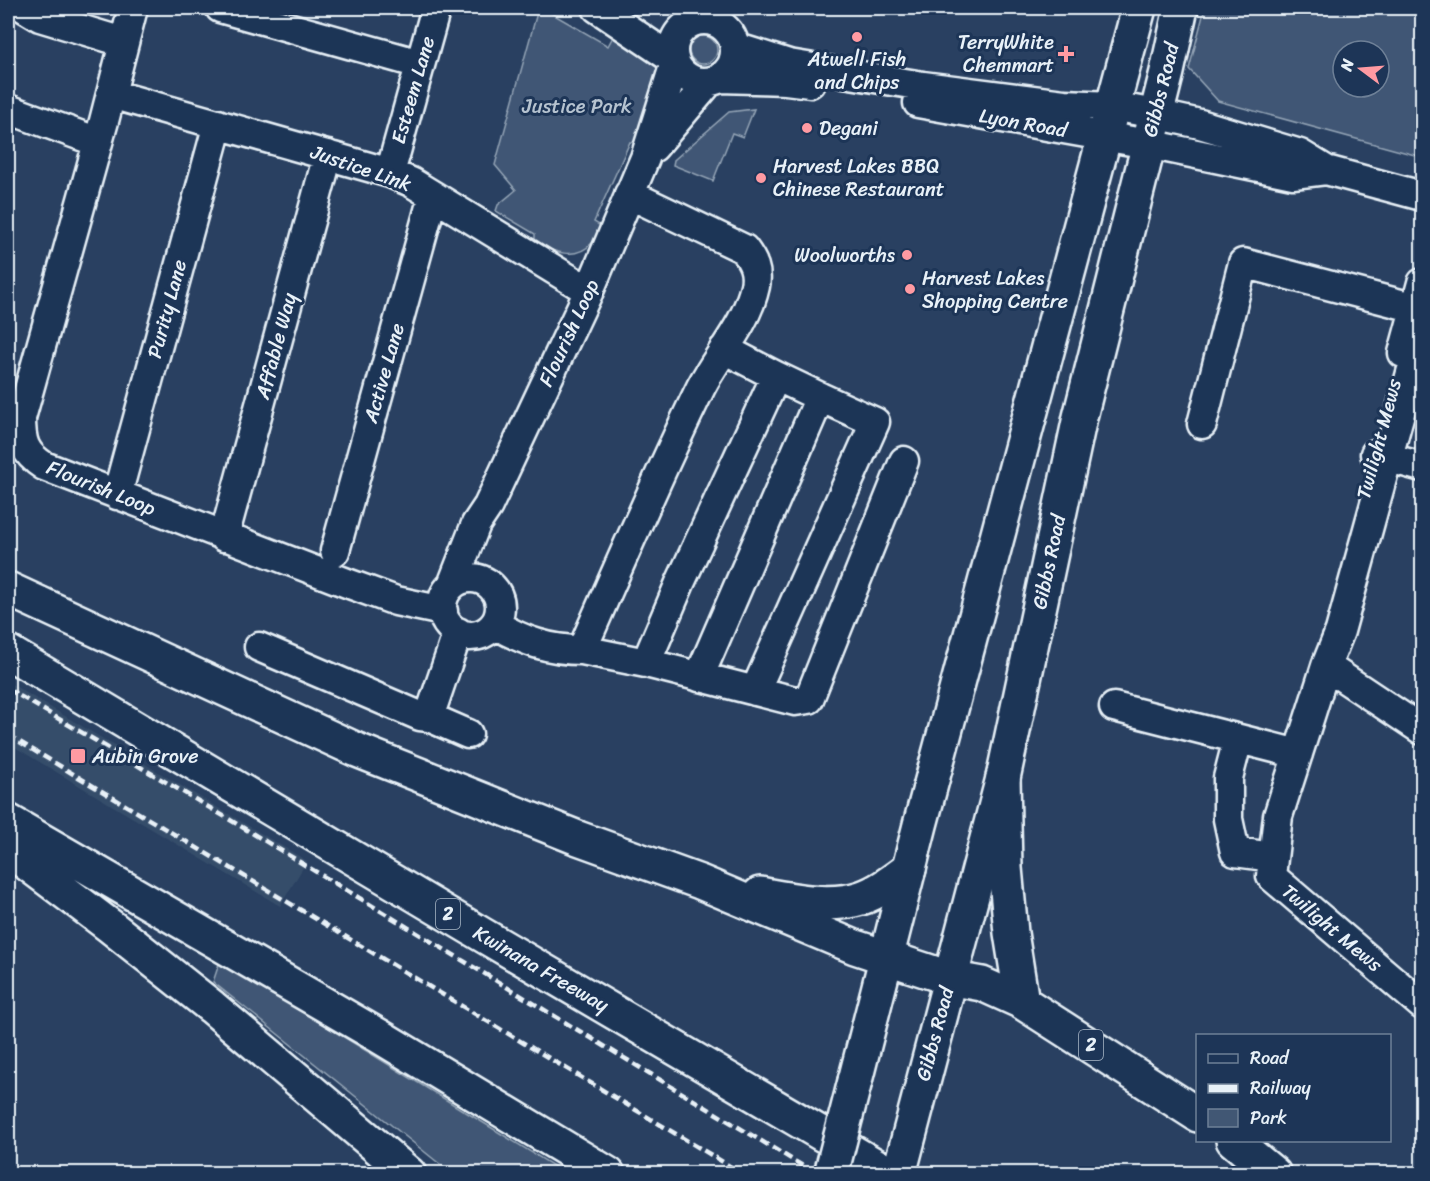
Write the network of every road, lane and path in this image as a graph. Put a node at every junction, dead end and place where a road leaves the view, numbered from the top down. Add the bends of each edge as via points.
1 (25, 8) edge
2 (133, 8) edge
3 (220, 8) edge
4 (436, 8) edge
5 (737, 8) edge
6 (1139, 8) edge
7 (1181, 8) edge
8 (602, 10) edge
9 (698, 19) edge
10 (123, 42) junction
11 (734, 44) junction
12 (674, 61) junction
13 (420, 64) junction
14 (715, 80) junction
15 (111, 94) junction
16 (8, 109) edge
17 (1108, 121) junction
18 (218, 124) junction
19 (1151, 129) junction
20 (98, 142) junction
21 (328, 155) junction
22 (645, 158) junction
23 (390, 173) junction
24 (629, 194) junction
25 (1422, 195) edge
26 (434, 196) junction
27 (589, 291) junction
28 (1419, 321) edge
29 (724, 349) junction
30 (776, 376) junction
31 (820, 396) junction
32 (1202, 424) dead end
33 (14, 434) edge
34 (1382, 456) junction
35 (904, 461) dead end
36 (1422, 467) edge
37 (117, 495) junction
38 (488, 506) junction
39 (224, 537) junction
40 (335, 550) dead end
41 (490, 585) junction
42 (8, 589) edge
43 (451, 609) junction
44 (495, 624) junction
45 (259, 647) dead end
46 (582, 650) junction
47 (8, 652) edge
48 (646, 663) junction
49 (1326, 666) junction
50 (699, 676) junction
51 (755, 691) junction
52 (1114, 707) dead end
53 (429, 717) junction
54 (1422, 730) edge
55 (468, 734) dead end
56 (1238, 739) junction
57 (1298, 754) junction
58 (1003, 778) junction
59 (8, 821) edge
60 (8, 849) edge
61 (1273, 857) junction
62 (909, 869) junction
63 (700, 882) junction
64 (887, 958) junction
65 (950, 978) junction
66 (1022, 1002) junction
67 (1422, 1005) edge
68 (1196, 1114) edge
69 (1235, 1142) edge
70 (409, 1173) edge
71 (608, 1173) edge
72 (831, 1173) edge
73 (890, 1173) edge
74 (899, 1173) edge
75 (1274, 1173) edge

1 - 10 street via 40,17
2 - 10 street, Flourish Loop
3 - 13 street
4 - 13 street, Esteem Lane
5 - 11 street
6 - 17 main road
7 - 19 main road, Gibbs Road
8 - 9 street via 646,23
8 - 12 street
9 - 11 street via 721,25
9 - 12 street via 674,43
10 - 15 street, Flourish Loop
11 - 14 street via 732,65
11 - 17 street, Lyon Road via 789,64 1053,103
12 - 14 street via 689,78 699,82
12 - 22 street, Flourish Loop
13 - 23 street, Esteem Lane
14 - 17 street, Lyon Road via 786,80
14 - 22 street, Flourish Loop
15 - 18 street, Justice Link
15 - 20 street, Flourish Loop
16 - 20 street
17 - 19 street, Lyon Road
17 - 62 main road
18 - 21 street, Justice Link
18 - 37 street, Purity Lane
19 - 25 street, Lyon Road via 1200,124 1300,154 1326,170
19 - 58 main road, Gibbs Road via 1080,417
20 - 33 street, Flourish Loop
21 - 23 street, Justice Link
21 - 39 street, Affable Way
22 - 24 street, Flourish Loop
23 - 26 street, Justice Link
24 - 27 street, Flourish Loop
24 - 29 street via 744,249 753,261 754,288
26 - 27 street, Justice Link
26 - 40 street, Active Lane
27 - 38 street, Flourish Loop
28 - 32 street via 1243,263
28 - 34 street, Twilight Mews
29 - 30 street
29 - 46 street via 706,376 674,442
30 - 31 street
30 - 48 street
31 - 50 street
31 - 51 street via 875,423
33 - 37 street, Flourish Loop via 31,458 44,466
34 - 36 street
34 - 49 street, Twilight Mews via 1327,627
35 - 51 street via 809,699 795,701
37 - 39 street, Flourish Loop
38 - 41 street, Flourish Loop via 484,556
38 - 43 street, Flourish Loop via 476,524
39 - 43 street, Flourish Loop via 396,601
41 - 43 street via 475,578 459,580
41 - 44 street, Flourish Loop via 499,599
42 - 63 main road, 2 via 357,750
43 - 44 street via 474,635
43 - 53 street
44 - 46 street via 542,646
45 - 53 street
46 - 48 street
47 - 73 main road, Kwinana Freeway / 2
48 - 50 street
49 - 54 street
49 - 57 street, Twilight Mews
50 - 51 street
52 - 56 street
53 - 55 street
56 - 57 street
56 - 61 street via 1228,778 1228,819 1235,852
57 - 61 street, Twilight Mews via 1278,816
58 - 65 main road, Gibbs Road
58 - 66 main road via 1005,868
59 - 71 main road
60 - 70 main road via 212,1007
61 - 67 street, Twilight Mews via 1271,876
62 - 63 main road via 861,898 832,902 793,900
62 - 64 main road
63 - 64 main road, 2
64 - 65 main road, 2
64 - 72 main road, bridge
65 - 66 main road, 2 via 979,983
65 - 74 main road, Gibbs Road
66 - 68 main road, 2
69 - 75 main road

